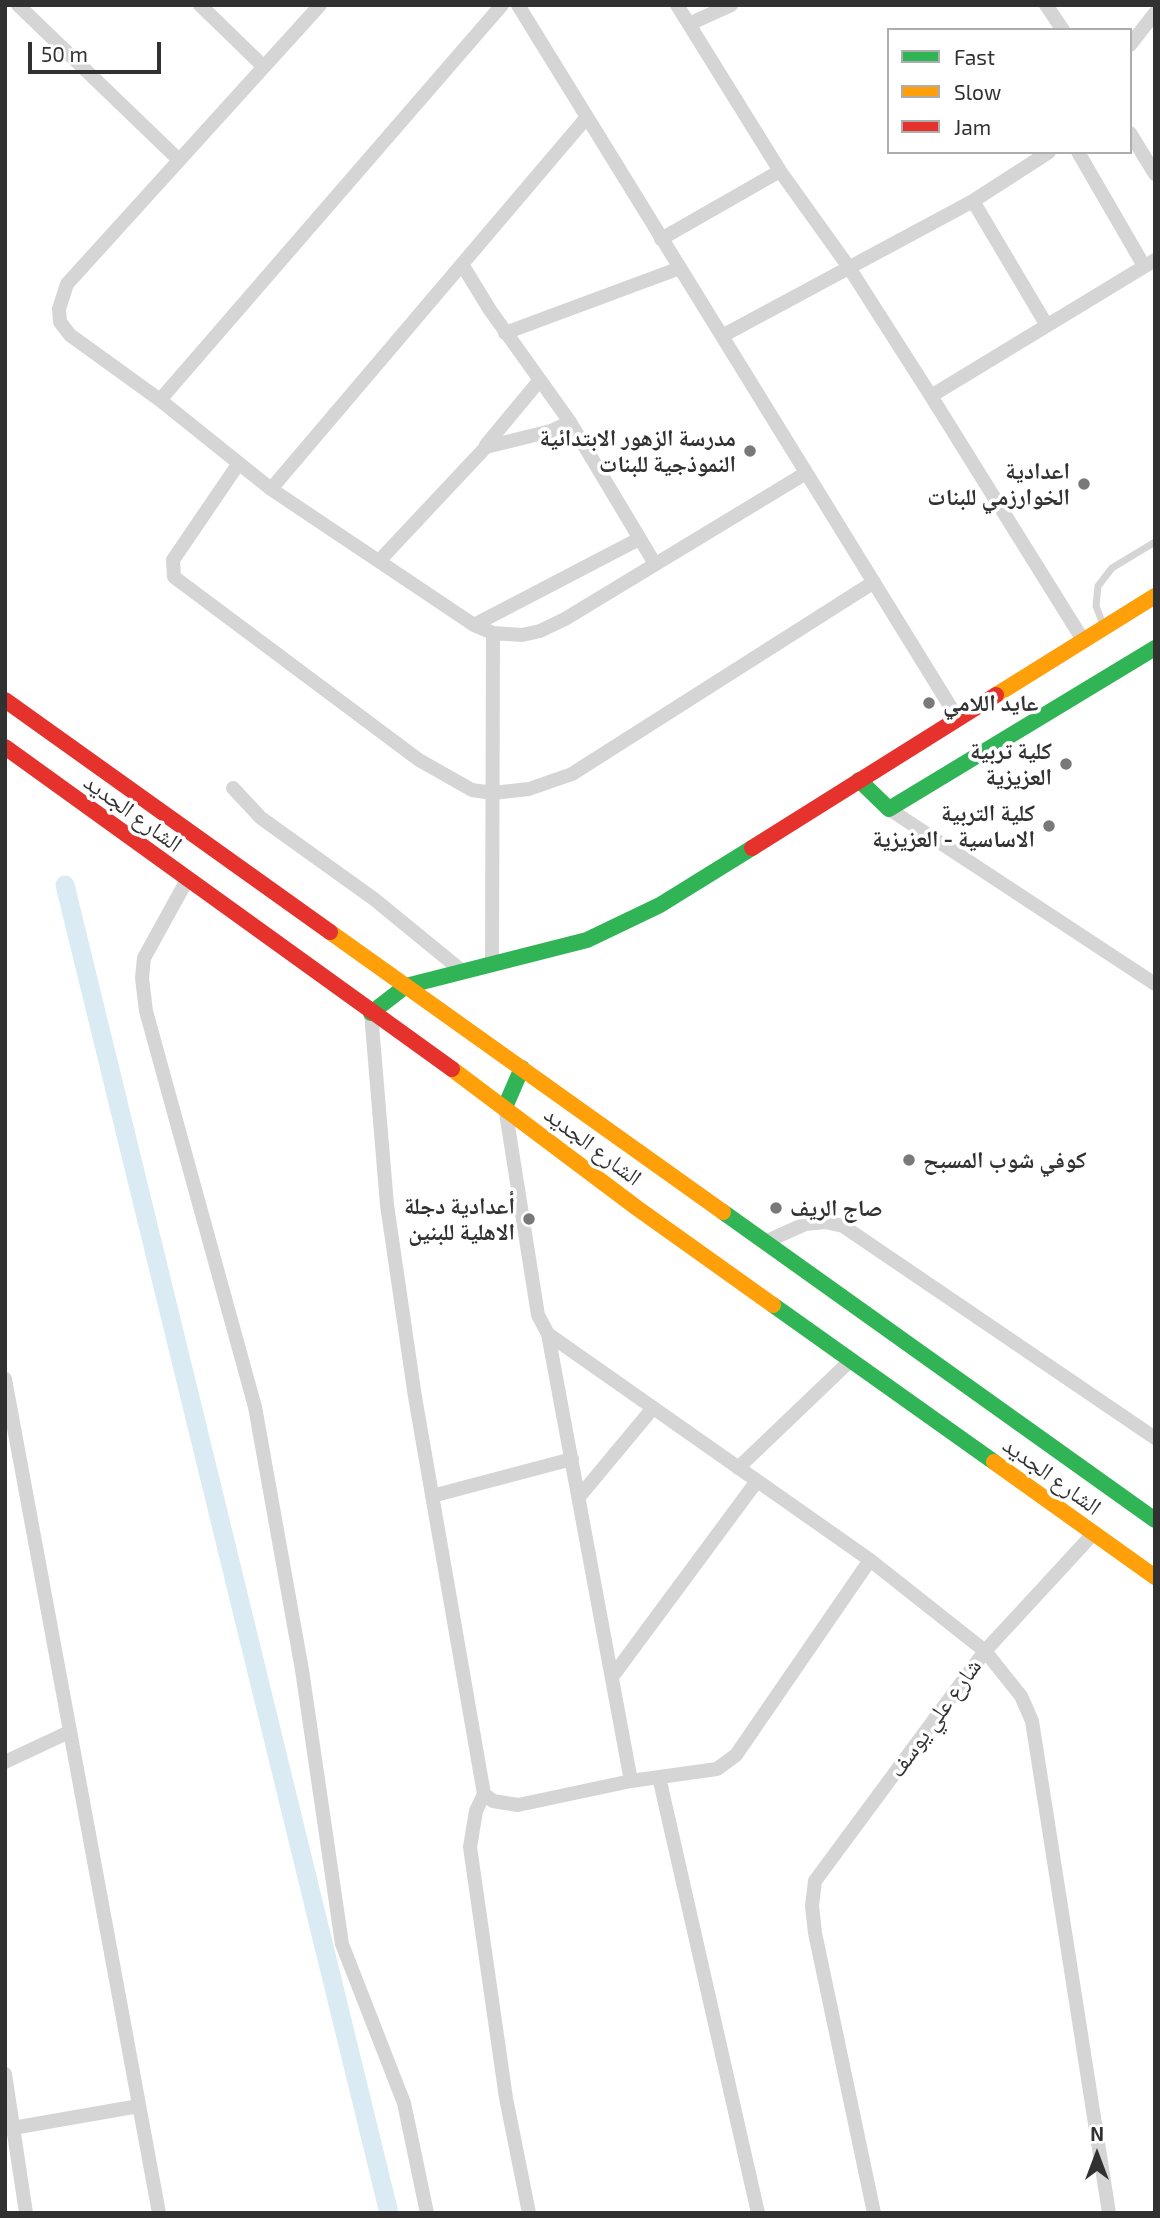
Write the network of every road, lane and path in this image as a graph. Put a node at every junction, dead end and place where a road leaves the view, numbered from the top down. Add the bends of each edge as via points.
1 (18, 5) edge
2 (200, 5) edge
3 (320, 5) edge
4 (502, 5) edge
5 (518, 5) edge
6 (677, 5) edge
7 (731, 5) edge
8 (1046, 5) edge
9 (1155, 13) edge
10 (689, 24) junction
11 (1062, 28) edge
12 (1132, 42) edge
13 (264, 67) junction
14 (587, 117) junction
15 (1132, 137) edge
16 (1046, 154) edge
17 (1079, 154) edge
18 (179, 160) junction
19 (780, 171) junction
20 (1155, 174) edge
21 (973, 201) junction
22 (661, 239) junction
23 (1149, 263) edge
24 (463, 266) junction
25 (848, 266) junction
26 (680, 268) junction
27 (1046, 324) junction
28 (505, 333) junction
29 (722, 336) junction
30 (539, 380) junction
31 (931, 396) junction
32 (160, 400) junction
33 (570, 422) junction
34 (486, 447) junction
35 (239, 463) junction
36 (806, 473) junction
37 (271, 489) junction
38 (639, 539) junction
39 (1155, 542) edge
40 (379, 561) junction
41 (655, 564) junction
42 (874, 582) junction
43 (1155, 596) edge
44 (474, 625) junction
45 (1104, 628) junction
46 (493, 633) junction
47 (1083, 640) junction
48 (1155, 648) edge
49 (5, 700) edge
50 (958, 719) junction
51 (5, 747) edge
52 (859, 780) junction
53 (233, 788) dead end
54 (493, 793) junction
55 (889, 809) junction
56 (187, 880) junction
57 (492, 965) junction
58 (462, 971) junction
59 (1155, 984) edge
60 (406, 986) junction
61 (371, 1013) junction
62 (522, 1068) junction
63 (505, 1107) junction
64 (765, 1242) junction
65 (548, 1334) junction
66 (851, 1360) junction
67 (5, 1379) edge
68 (653, 1408) junction
69 (1155, 1438) edge
70 (572, 1459) junction
71 (738, 1468) junction
72 (757, 1481) junction
73 (432, 1496) junction
74 (579, 1497) junction
75 (1155, 1520) edge
76 (1093, 1534) junction
77 (870, 1560) junction
78 (1155, 1577) edge
79 (985, 1651) junction
80 (612, 1677) junction
81 (69, 1732) junction
82 (5, 1762) edge
83 (659, 1777) junction
84 (631, 1781) junction
85 (484, 1794) junction
86 (5, 2074) edge
87 (139, 2106) junction
88 (10, 2129) edge
89 (26, 2213) edge
90 (159, 2213) edge
91 (427, 2213) edge
92 (529, 2213) edge
93 (758, 2213) edge
94 (874, 2213) edge
95 (1110, 2213) edge

1 - 18 street
2 - 13 street
3 - 13 street
4 - 32 street
5 - 14 street
6 - 10 street
7 - 10 street
8 - 11 street
9 - 12 street
10 - 19 street
13 - 18 street
14 - 22 street
14 - 24 street
15 - 20 street
16 - 21 street
17 - 23 street
18 - 32 street via 67,284 59,309 60,322 70,335
19 - 22 street
19 - 25 street
21 - 25 street
21 - 27 street
22 - 26 street
23 - 27 street
24 - 28 street
24 - 37 street
25 - 29 street
25 - 31 street
26 - 28 street
26 - 29 street
27 - 31 street
28 - 30 street
29 - 36 street
30 - 33 street
30 - 34 street
31 - 47 street
32 - 35 street
33 - 34 street
33 - 38 street
34 - 40 street
35 - 37 street
35 - 54 street via 173,560 174,577 419,760 472,790
36 - 41 street
36 - 42 street
37 - 40 street
38 - 41 street
38 - 44 street
39 - 45 lane via 1112,568 1098,586 1096,606
40 - 44 street
41 - 46 street via 540,631
42 - 50 street
42 - 54 street via 572,774 529,789
43 - 45 main road
44 - 46 street
45 - 47 main road
46 - 54 street
47 - 50 main road
48 - 55 main road
49 - 60 main road, الشارع الجديد
50 - 52 main road
51 - 56 main road, الشارع الجديد
52 - 55 main road
52 - 57 main road via 616,928
53 - 58 street via 261,818 374,899
54 - 57 street
55 - 59 street
56 - 61 main road, الشارع الجديد
56 - 91 street via 144,958 146,1011 255,1407 302,1670 342,1944 404,2102
57 - 58 main road
58 - 60 main road
60 - 61 main road
60 - 62 main road, الشارع الجديد
61 - 63 main road, الشارع الجديد
61 - 73 street via 387,1205
62 - 63 main road
62 - 64 main road, الشارع الجديد
63 - 65 street via 538,1315
63 - 66 main road, الشارع الجديد via 637,1208
64 - 69 street via 805,1224 843,1226
64 - 75 main road, الشارع الجديد
65 - 68 street
65 - 70 street
66 - 71 street
66 - 76 main road, الشارع الجديد
67 - 81 street
68 - 71 street
68 - 74 street
70 - 73 street
70 - 74 street
71 - 72 street
72 - 77 street
72 - 80 street
73 - 85 street
74 - 80 street
76 - 78 main road, الشارع الجديد
76 - 79 street
77 - 79 street
77 - 83 street via 736,1755 717,1769
79 - 94 street, شارع علي يوسف via 815,1881 815,1933
79 - 95 street, شارع علي يوسف via 1021,1696 1032,1721
80 - 84 street
81 - 82 street
81 - 87 street
83 - 84 street
83 - 93 street
84 - 85 street via 518,1805 501,1805
85 - 92 street via 470,1847 506,2098
86 - 88 street
87 - 88 street
87 - 90 street
88 - 89 street

